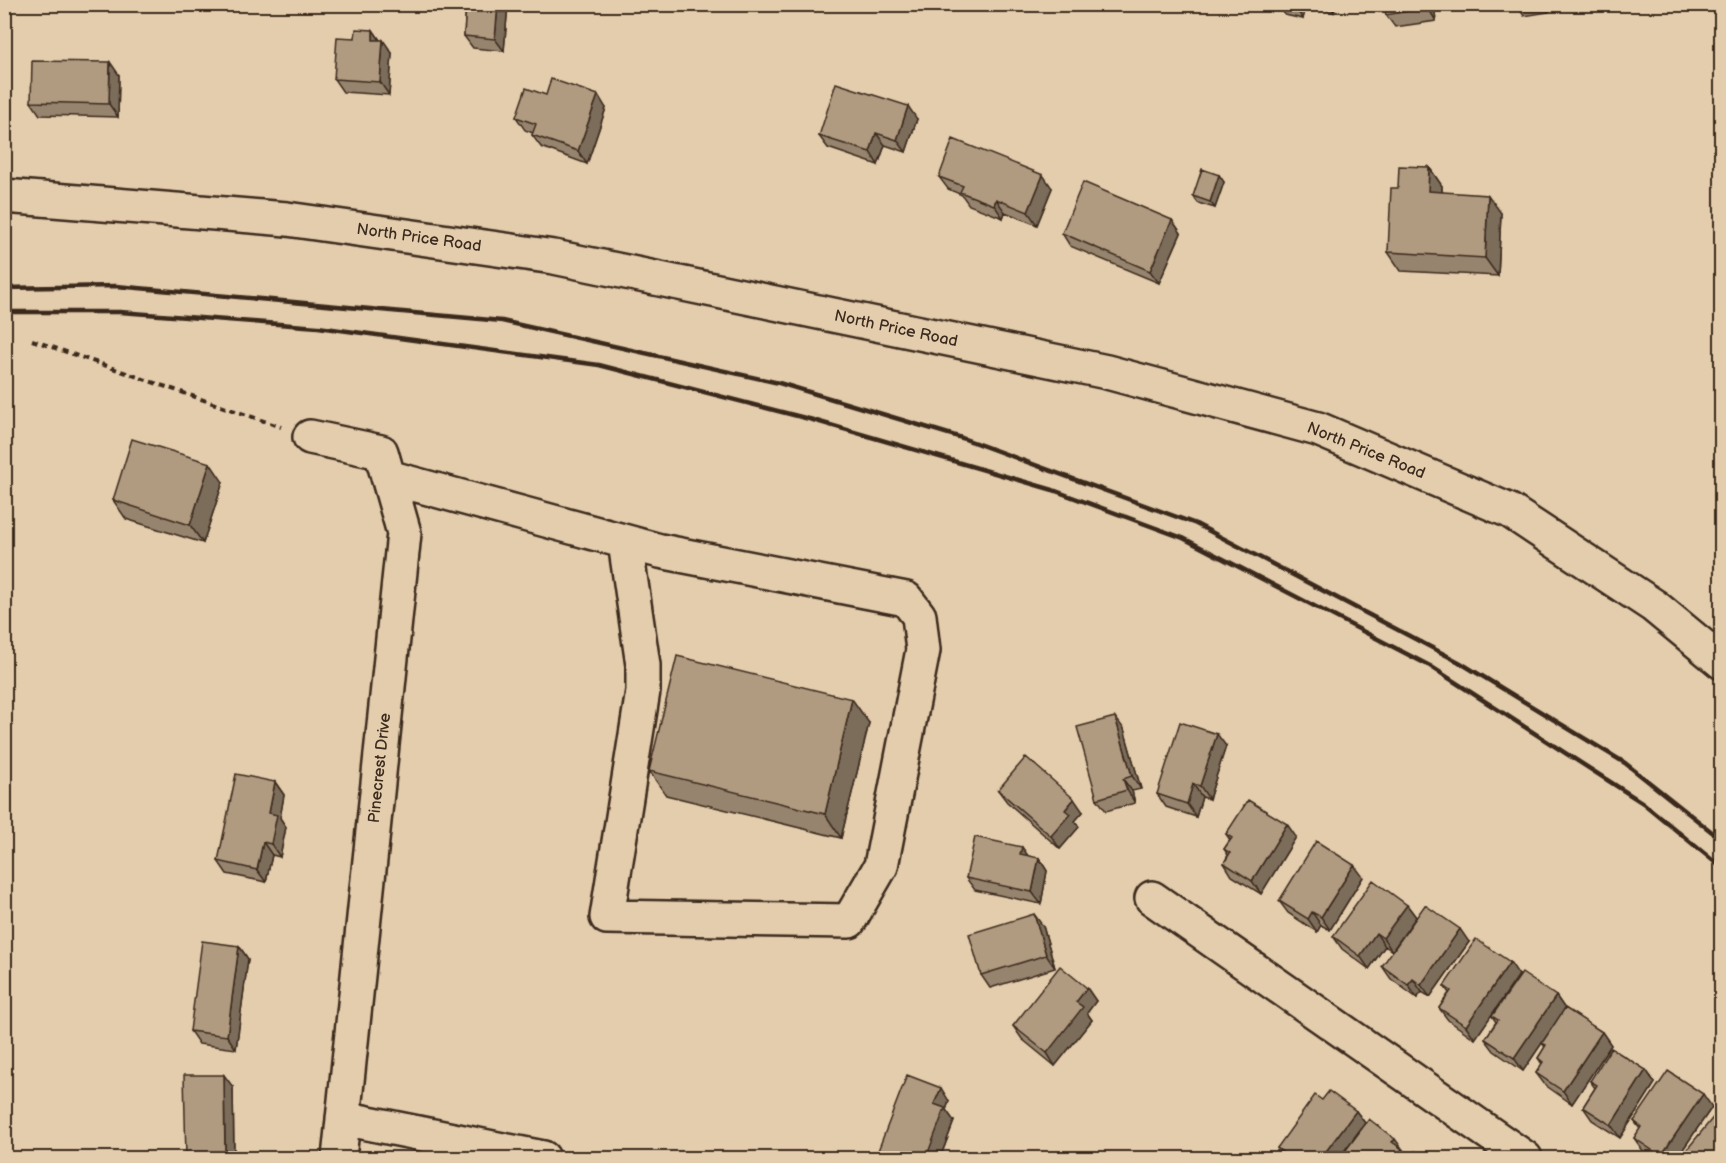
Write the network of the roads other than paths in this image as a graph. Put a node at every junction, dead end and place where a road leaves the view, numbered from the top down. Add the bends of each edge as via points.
1 (4, 196) edge
2 (310, 437) road end
3 (388, 477) junction
4 (625, 542) junction
5 (1722, 662) edge
6 (1152, 898) dead end
7 (343, 1118) junction
8 (339, 1158) edge
9 (543, 1158) edge
10 (1525, 1158) edge

1 - 5 street, North Price Road via 287,219 554,257 1130,378 1318,429 1510,511 1654,606
2 - 3 street, Pinecrest Drive via 381,452
3 - 4 street
3 - 7 street, Pinecrest Drive via 404,533
4 - 4 street via 906,600 919,616 923,650 881,866 849,921 607,917 644,691
6 - 10 street
7 - 8 street, Pinecrest Drive
7 - 9 street

